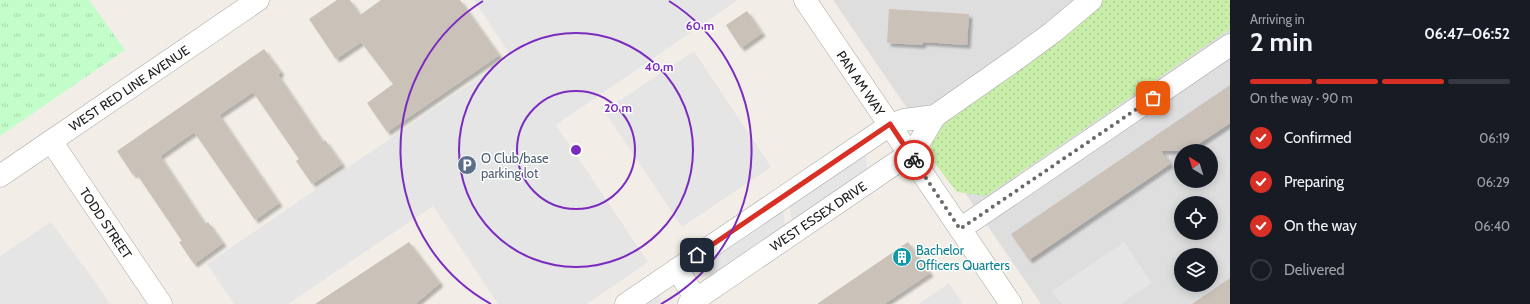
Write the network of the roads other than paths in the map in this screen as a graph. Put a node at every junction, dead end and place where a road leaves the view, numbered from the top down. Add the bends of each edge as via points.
1 (258, 0) edge
2 (805, 0) edge
3 (1091, 0) edge
4 (1230, 45) edge
5 (935, 116) junction
6 (890, 124) junction
7 (50, 141) junction
8 (909, 154) junction
9 (0, 176) edge
10 (960, 229) junction
11 (677, 269) junction
12 (693, 302) edge
13 (161, 304) edge
14 (626, 304) edge
15 (1012, 304) edge

1 - 7 street, WEST RED LINE AVENUE
2 - 6 street, PAN AM WAY
3 - 5 street, WEST ESSEX DRIVE via 1030,49
4 - 10 street
5 - 6 street, WEST ESSEX DRIVE
5 - 8 street, WEST ESSEX DRIVE via 919,143
6 - 8 street, PAN AM WAY
6 - 11 street, WEST ESSEX DRIVE
7 - 9 street, WEST RED LINE AVENUE
7 - 13 street, TODD STREET
8 - 10 street, PAN AM WAY
8 - 12 street, WEST ESSEX DRIVE
10 - 15 street, PAN AM WAY
11 - 12 street
11 - 14 street, WEST ESSEX DRIVE

